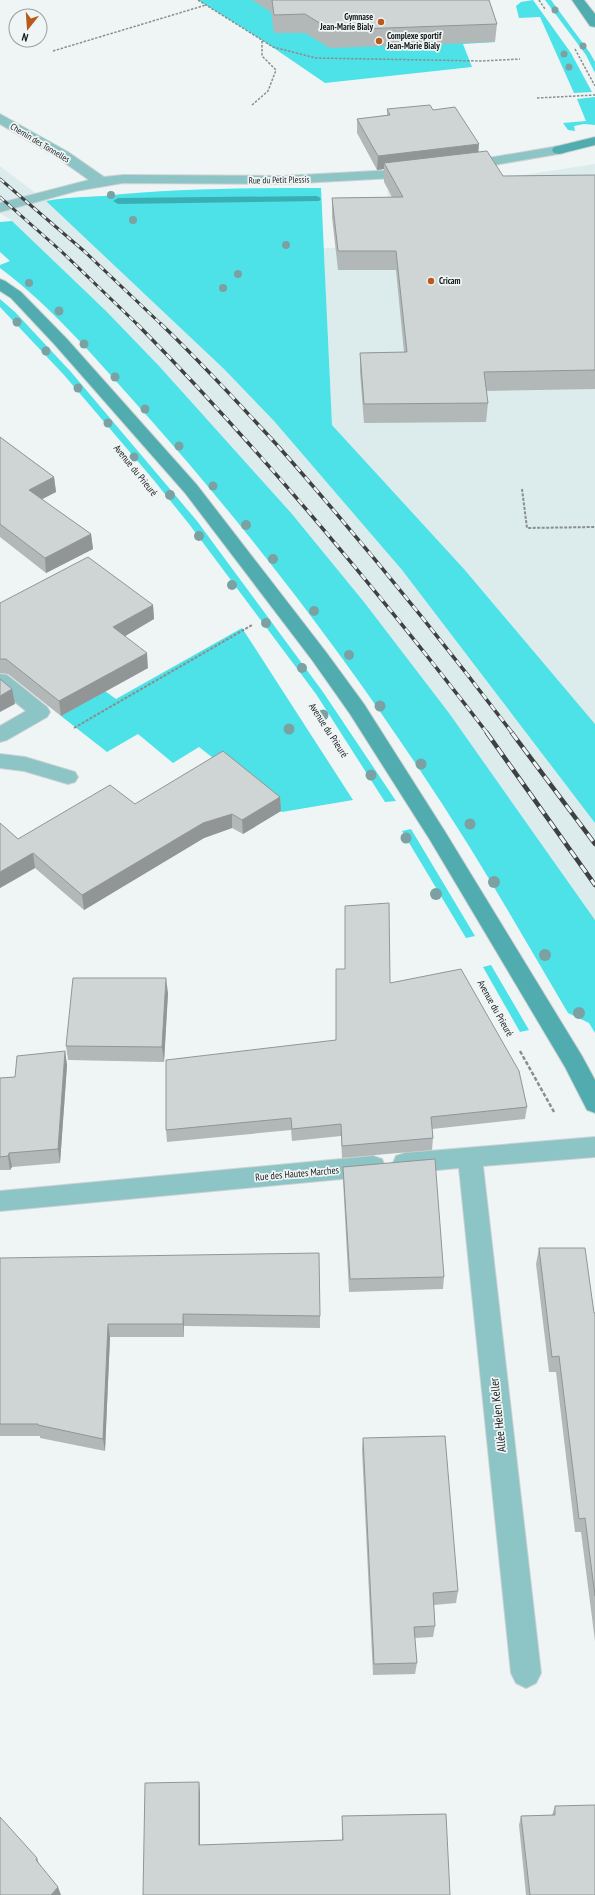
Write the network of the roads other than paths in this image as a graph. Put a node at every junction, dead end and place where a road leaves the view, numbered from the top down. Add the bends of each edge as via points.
1 (578, 0) edge
2 (595, 23) edge
3 (0, 118) edge
4 (595, 141) edge
5 (595, 148) edge
6 (560, 150) junction
7 (449, 169) edge
8 (429, 171) edge
9 (100, 181) junction
10 (0, 208) edge
11 (0, 284) edge
12 (0, 680) edge
13 (0, 735) edge
14 (0, 761) edge
15 (68, 777) dead end
16 (595, 1103) edge
17 (585, 1149) edge
18 (470, 1157) junction
19 (0, 1201) edge
20 (526, 1673) dead end

1 - 2 street
3 - 9 street, Chemin des Tonnelles via 63,155
4 - 6 street
5 - 6 street
6 - 7 street
8 - 9 street, Rue du Petit Plessis via 318,179
9 - 10 street, Rue du Petit Plessis
11 - 16 street via 16,295 61,342 191,489 319,656 357,709 441,842 574,1062
12 - 13 street via 40,712
14 - 15 street via 25,764
17 - 18 street, Rue des Hautes Marches
18 - 19 street, Rue des Hautes Marches
18 - 20 street, Allée Helen Keller

